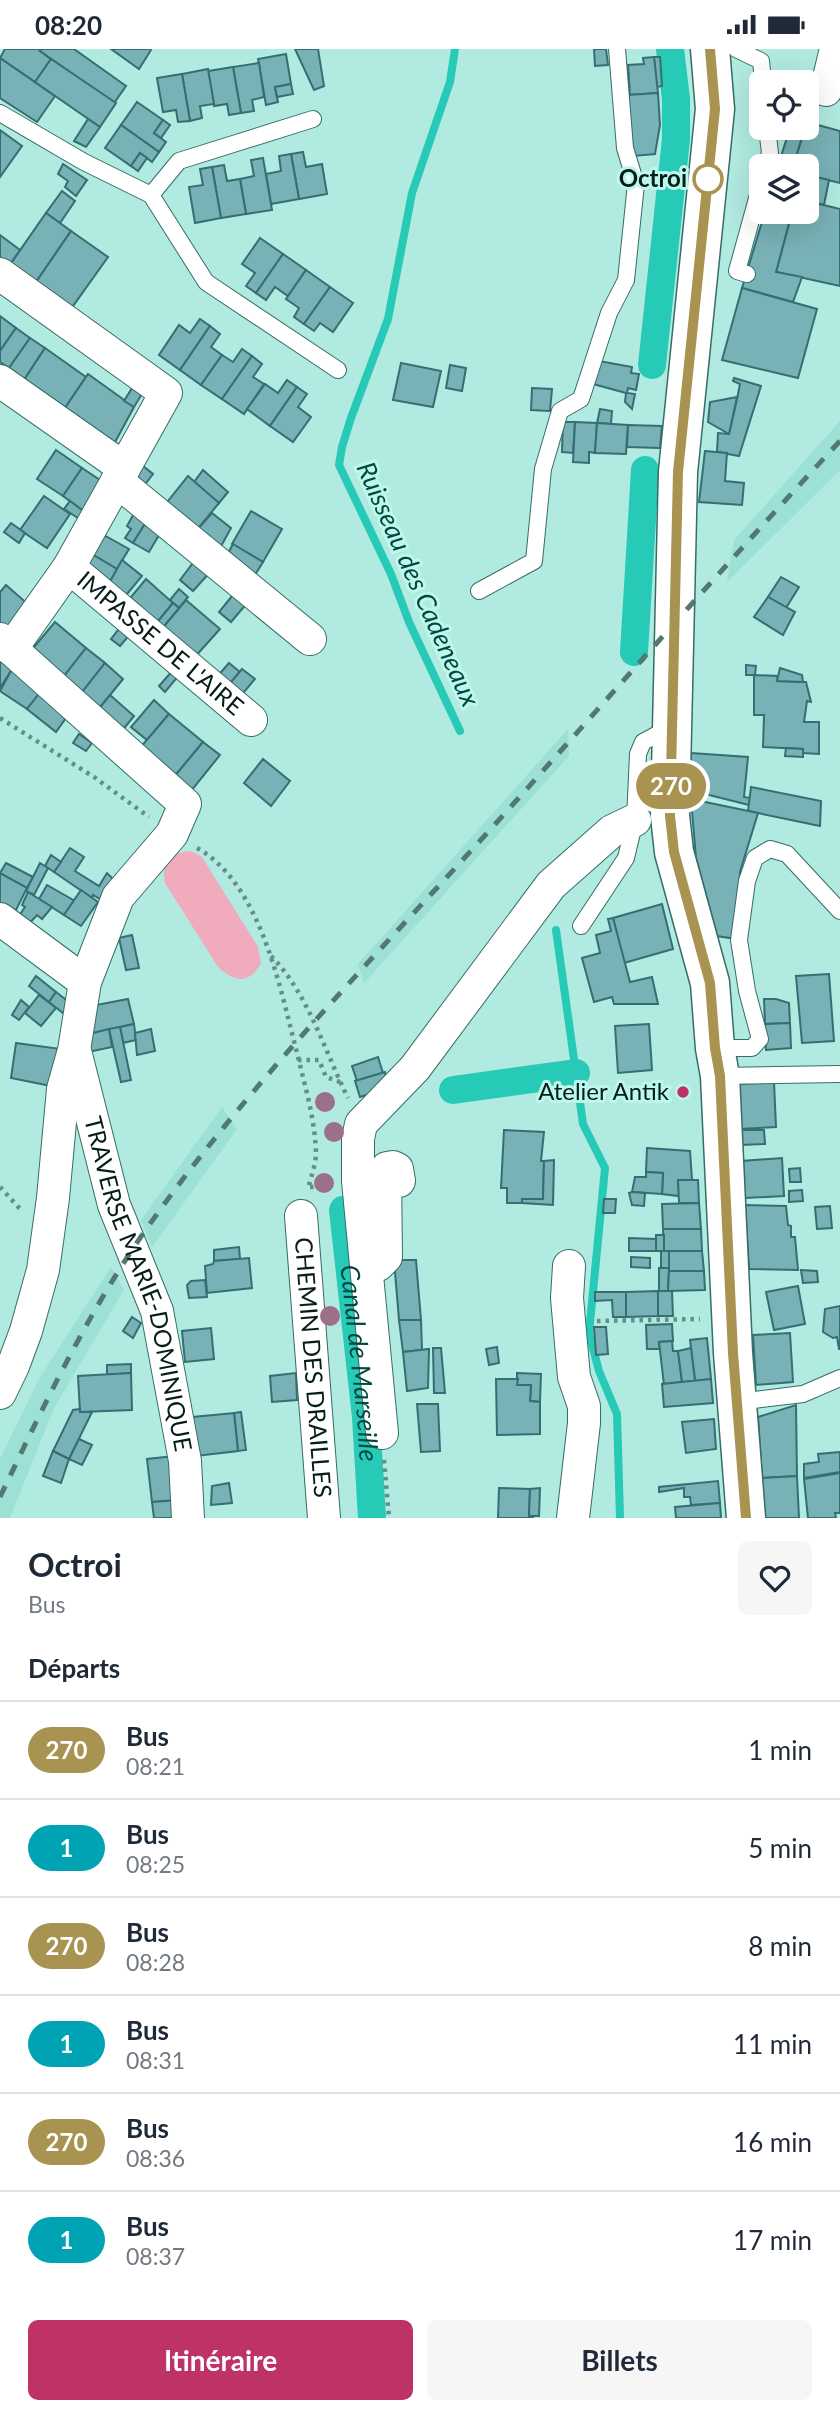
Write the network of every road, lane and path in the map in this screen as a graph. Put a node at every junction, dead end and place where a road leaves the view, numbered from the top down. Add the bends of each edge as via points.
1 (617, 49) edge
2 (710, 49) edge
3 (736, 49) edge
4 (836, 49) edge
5 (762, 70) edge
6 (826, 90) dead end
7 (0, 113) edge
8 (313, 119) dead end
9 (151, 195) junction
10 (750, 224) edge
11 (0, 274) edge
12 (747, 274) dead end
13 (338, 370) dead end
14 (0, 380) edge
15 (121, 475) junction
16 (69, 567) junction
17 (480, 591) dead end
18 (310, 639) dead end
19 (6, 644) edge
20 (0, 717) edge
21 (251, 720) dead end
22 (653, 818) junction
23 (172, 834) junction
24 (840, 911) edge
25 (0, 919) edge
26 (581, 926) dead end
27 (271, 955) junction
28 (85, 982) junction
29 (74, 1050) junction
30 (298, 1061) junction
31 (718, 1062) junction
32 (840, 1074) edge
33 (340, 1082) junction
34 (361, 1124) junction
35 (399, 1181) dead end
36 (348, 1183) junction
37 (301, 1216) dead end
38 (366, 1260) junction
39 (569, 1266) dead end
40 (732, 1318) junction
41 (596, 1321) dead end
42 (840, 1378) edge
43 (0, 1393) edge
44 (738, 1402) junction
45 (382, 1433) joint
46 (188, 1518) edge
47 (324, 1518) edge
48 (389, 1518) edge
49 (573, 1518) edge
50 (746, 1518) edge

1 - 17 lane via 625,148 636,184 626,280 609,313 581,398 560,411 543,469 534,561
2 - 22 main road via 715,109 678,472 671,727
3 - 5 lane via 761,61
4 - 6 street
7 - 9 lane
8 - 9 lane via 179,161
9 - 13 lane via 206,282
10 - 12 lane via 737,271
11 - 15 street via 166,393
14 - 15 street
15 - 16 street
15 - 18 street
16 - 19 street
16 - 21 street, IMPASSE DE L'AIRE
19 - 23 street via 185,804
20 - 23 path
22 - 26 lane
22 - 31 main road via 674,852 710,983
22 - 34 street via 612,831 551,885 415,1068
23 - 27 path via 203,852 233,879
23 - 28 street via 118,897
24 - 31 lane via 787,854 770,849 755,858 739,940 760,1039 752,1048
25 - 28 street
27 - 30 path
27 - 33 path via 306,1004
28 - 29 street
29 - 43 street via 63,1089 43,1270 26,1331
29 - 46 street, TRAVERSE MARIE-DOMINIQUE via 114,1205 157,1311 186,1461
30 - 33 path via 319,1060 326,1077
30 - 36 path via 314,1123 316,1156 309,1188
31 - 32 lane
31 - 40 main road
33 - 34 path
34 - 36 street
35 - 38 street via 397,1169 387,1168 386,1257 378,1265
36 - 38 street
37 - 47 street, CHEMIN DES DRAILLES
38 - 45 street
39 - 49 street via 574,1377 584,1406
40 - 41 path
40 - 44 main road
42 - 44 lane via 803,1394
44 - 50 main road
45 - 48 path

